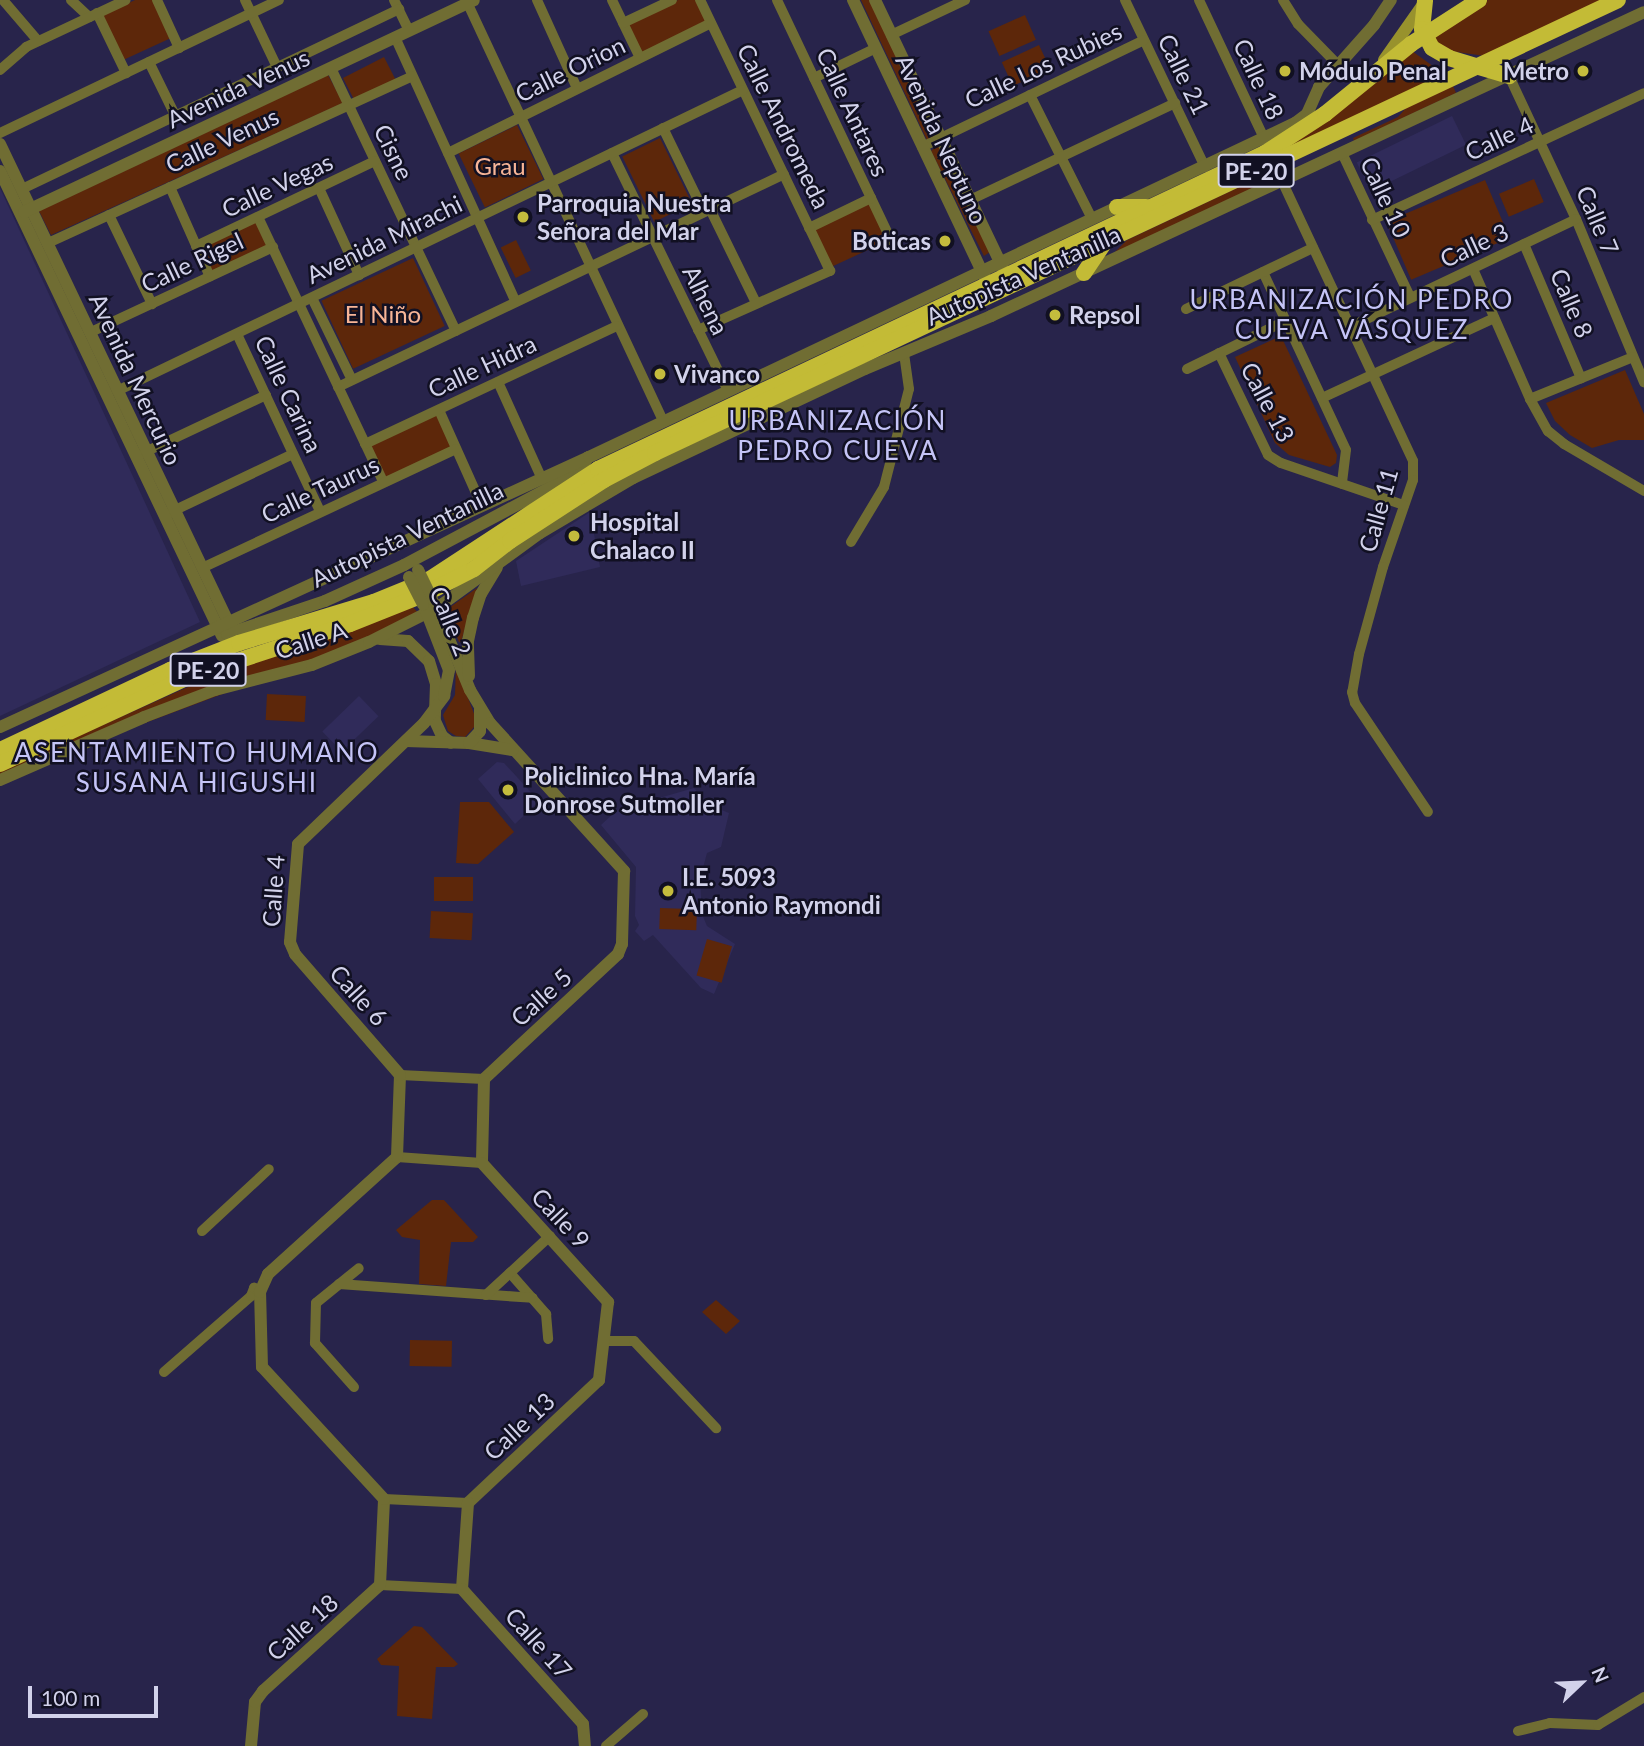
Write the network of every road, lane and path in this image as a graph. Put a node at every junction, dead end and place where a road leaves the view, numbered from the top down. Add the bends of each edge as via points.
1 (71, 0) edge
2 (126, 0) edge
3 (157, 0) edge
4 (245, 0) edge
5 (279, 0) edge
6 (537, 0) edge
7 (612, 0) edge
8 (672, 0) edge
9 (700, 0) edge
10 (777, 0) edge
11 (853, 0) edge
12 (875, 0) edge
13 (965, 0) edge
14 (1125, 0) edge
15 (1199, 0) edge
16 (1297, 0) edge
17 (1391, 0) edge
18 (1425, 0) edge
19 (1479, 0) edge
20 (1618, 0) edge
21 (3, 1) edge
22 (469, 1) edge
23 (396, 4) edge
24 (1286, 5) edge
25 (1644, 12) edge
26 (251, 13) junction
27 (93, 15) junction
28 (623, 23) junction
29 (711, 23) junction
30 (409, 31) junction
31 (891, 35) junction
32 (1423, 35) junction
33 (394, 37) junction
34 (1144, 40) junction
35 (38, 41) junction
36 (179, 48) junction
37 (876, 48) junction
38 (640, 58) junction
39 (149, 62) junction
40 (1338, 65) junction
41 (1478, 65) junction
42 (277, 67) junction
43 (331, 68) junction
44 (0, 70) edge
45 (1375, 71) junction
46 (126, 73) junction
47 (412, 76) junction
48 (1509, 76) junction
49 (814, 78) junction
50 (578, 88) junction
51 (743, 90) junction
52 (1644, 93) edge
53 (1030, 95) junction
54 (1175, 103) junction
55 (348, 105) junction
56 (175, 115) junction
57 (520, 117) junction
58 (663, 128) junction
59 (0, 133) edge
60 (941, 138) junction
61 (1264, 138) junction
62 (1540, 142) junction
63 (0, 144) edge
64 (922, 147) junction
65 (448, 153) junction
66 (612, 153) junction
67 (1342, 153) junction
68 (1062, 157) junction
69 (375, 161) junction
70 (1205, 167) junction
71 (0, 171) edge
72 (784, 174) junction
73 (1282, 181) junction
74 (551, 182) junction
75 (170, 187) junction
76 (319, 188) junction
77 (22, 189) junction
78 (871, 198) junction
79 (970, 200) junction
80 (1152, 206) junction
81 (1116, 207) junction
82 (26, 211) junction
83 (707, 211) junction
84 (109, 215) junction
85 (258, 217) junction
86 (478, 218) junction
87 (1092, 219) junction
88 (1576, 219) junction
89 (1373, 220) junction
90 (809, 228) junction
91 (652, 237) junction
92 (1105, 242) junction
93 (48, 243) junction
94 (892, 243) dead end
95 (1524, 244) junction
96 (196, 246) junction
97 (273, 247) junction
98 (416, 247) junction
99 (1313, 248) junction
100 (590, 267) junction
101 (1473, 269) junction
102 (1263, 272) junction
103 (1084, 273) junction
104 (359, 275) junction
105 (1006, 275) junction
106 (210, 277) junction
107 (988, 284) junction
108 (1410, 297) junction
109 (312, 298) junction
110 (516, 302) junction
111 (756, 303) junction
112 (152, 304) junction
113 (299, 304) junction
114 (1186, 309) dead end
115 (1494, 318) junction
116 (1285, 321) junction
117 (617, 326) junction
118 (1352, 326) junction
119 (698, 330) junction
120 (456, 331) junction
121 (91, 332) junction
122 (237, 334) junction
123 (1219, 353) junction
124 (904, 354) junction
125 (1633, 357) junction
126 (105, 361) junction
127 (92, 367) junction
128 (1187, 369) dead end
129 (1374, 373) junction
130 (1581, 378) junction
131 (352, 380) junction
132 (498, 382) junction
133 (1644, 382) edge
134 (338, 387) junction
135 (727, 389) junction
136 (119, 390) junction
137 (266, 395) junction
138 (1322, 398) junction
139 (1530, 399) junction
140 (439, 410) junction
141 (663, 421) junction
142 (691, 424) junction
143 (365, 444) junction
144 (456, 449) junction
145 (141, 453) junction
146 (293, 454) junction
147 (589, 457) junction
148 (542, 479) junction
149 (383, 482) junction
150 (1342, 484) junction
151 (1643, 488) edge
152 (1404, 505) junction
153 (482, 506) junction
154 (320, 511) junction
155 (169, 513) junction
156 (851, 542) dead end
157 (501, 561) junction
158 (202, 568) junction
159 (421, 588) junction
160 (225, 629) junction
161 (376, 639) junction
162 (470, 690) junction
163 (479, 707) junction
164 (435, 709) junction
165 (0, 727) edge
166 (405, 741) junction
167 (451, 743) junction
168 (469, 743) junction
169 (0, 750) edge
170 (512, 750) junction
171 (0, 764) edge
172 (0, 780) edge
173 (1428, 812) dead end
174 (298, 844) joint
175 (290, 942) joint
176 (400, 1075) junction
177 (484, 1079) junction
178 (397, 1157) junction
179 (482, 1163) junction
180 (269, 1169) dead end
181 (202, 1231) dead end
182 (550, 1236) junction
183 (359, 1268) dead end
184 (510, 1273) junction
185 (339, 1284) junction
186 (257, 1290) junction
187 (486, 1295) junction
188 (532, 1298) junction
189 (548, 1339) dead end
190 (604, 1340) junction
191 (164, 1372) dead end
192 (355, 1387) dead end
193 (716, 1428) dead end
194 (383, 1499) junction
195 (468, 1503) junction
196 (380, 1585) junction
197 (462, 1589) junction
198 (1644, 1697) edge
199 (643, 1714) dead end
200 (1518, 1731) dead end
201 (251, 1746) edge
202 (585, 1746) edge
203 (606, 1746) edge

1 - 27 street
2 - 27 street
3 - 36 street
4 - 26 street
5 - 26 street
6 - 50 street
7 - 28 street
8 - 28 street
9 - 29 street, Calle Andromeda
10 - 49 street, Calle Antares
11 - 37 street, Avenida Neptuno
12 - 31 street, Avenida Neptuno
13 - 31 street
14 - 34 street, Calle 21
15 - 61 street, Calle 18
16 - 24 street
17 - 40 street, Autopista Ventanilla
18 - 32 highway
18 - 45 main road
19 - 32 highway, PE-20
20 - 41 highway, PE-20
21 - 35 street
22 - 30 street, Avenida Venus
22 - 57 street
23 - 30 street
23 - 42 street
24 - 40 street
25 - 48 street, Autopista Ventanilla
26 - 36 street
26 - 42 street
27 - 35 street
27 - 46 street
28 - 38 street
29 - 38 street, Calle Orion
29 - 51 street, Calle Andromeda
30 - 33 street, Avenida Venus
31 - 60 street, Avenida Neptuno
32 - 41 highway via 1440,54
32 - 45 highway, PE-20
33 - 43 street, Avenida Venus
33 - 47 street
34 - 53 street, Calle Los Rubies
34 - 54 street, Calle 21
35 - 44 street
36 - 39 street
37 - 49 street
37 - 64 street, Avenida Neptuno
38 - 50 street, Calle Orion
39 - 46 street
39 - 56 street
40 - 61 street, Autopista Ventanilla via 1319,87 1304,118
41 - 48 highway
41 - 92 highway, PE-20
42 - 56 street
43 - 55 street, Cisne
43 - 82 street, Avenida Venus
45 - 80 highway, PE-20 via 1285,141
46 - 59 street
47 - 55 street, Calle Venus
47 - 65 street
48 - 62 street, Calle 7
48 - 67 street, Autopista Ventanilla
49 - 78 street, Calle Antares
50 - 57 street, Calle Orion
51 - 58 street, Avenida Mirachi
51 - 72 street, Calle Andromeda
52 - 62 street, Calle 4
53 - 60 street, Calle Los Rubies
53 - 68 street
54 - 68 street
54 - 70 street, Calle 21
55 - 69 street, Cisne
55 - 75 street, Calle Venus
56 - 77 street
57 - 65 street, Calle Orion
57 - 74 street
58 - 66 street, Avenida Mirachi
58 - 83 street
60 - 64 street, Calle Los Rubies
60 - 79 street, Avenida Neptuno
61 - 70 street, Autopista Ventanilla
62 - 88 street, Calle 7
62 - 89 street, Calle 4
63 - 77 street, Avenida Mercurio
64 - 107 street, Avenida Neptuno
65 - 86 street
66 - 74 street, Avenida Mirachi
66 - 91 street, Alhena
67 - 73 street, Autopista Ventanilla
67 - 89 street, Calle 10
68 - 79 street
68 - 87 street
69 - 76 street, Calle Vegas
69 - 98 street, Cisne
70 - 81 street, Autopista Ventanilla
71 - 82 street, Avenida Mercurio
72 - 83 street
72 - 90 street, Calle Andromeda
73 - 99 street, Calle 11
73 - 103 street, Autopista Ventanilla
74 - 86 street, Avenida Mirachi
74 - 100 street
75 - 84 street, Calle Venus
75 - 96 street
76 - 85 street, Calle Vegas
76 - 104 street
77 - 82 street, Avenida Mercurio
78 - 90 street
78 - 94 street, Calle Antares
79 - 105 street, Avenida Neptuno
80 - 81 highway
80 - 105 highway, PE-20
81 - 87 street, Autopista Ventanilla
82 - 93 street, Avenida Mercurio
82 - 127 street, Avenida Mercurio
83 - 91 street
83 - 111 street
84 - 93 street, Calle Venus
84 - 112 street
85 - 96 street, Calle Vegas
85 - 97 street
86 - 98 street, Avenida Mirachi
86 - 110 street
87 - 105 street, Autopista Ventanilla
88 - 95 street, Calle 3
88 - 125 street, Calle 7
89 - 108 street, Calle 10
90 - 111 street, Calle Andromeda via 830,271
91 - 100 street
91 - 119 street, Alhena
92 - 103 highway
92 - 105 highway, PE-20
93 - 121 street, Avenida Mercurio
95 - 101 street, Calle 3
95 - 130 street, Calle 8
96 - 106 street
97 - 106 street, Calle Rigel
97 - 113 street
98 - 104 street, Avenida Mirachi
98 - 120 street, Cisne
99 - 102 street
99 - 118 street, Calle 11
100 - 110 street
100 - 117 street
101 - 108 street, Calle 3
101 - 115 street
102 - 114 street
102 - 116 street
103 - 124 street, Autopista Ventanilla
104 - 109 street, Avenida Mirachi
105 - 107 highway, Autopista Ventanilla / PE-20
105 - 107 street, Autopista Ventanilla
106 - 112 street, Calle Rigel
107 - 135 street, Autopista Ventanilla
107 - 142 highway, Autopista Ventanilla / PE-20
107 - 159 highway, Autopista Ventanilla / PE-20 via 614,474 474,569
108 - 118 street, Calle 3
109 - 113 street, Avenida Mirachi
109 - 131 street
110 - 120 street
111 - 119 street
112 - 121 street, Calle Rigel
113 - 122 street, Avenida Mirachi
113 - 134 street
115 - 129 street
115 - 139 street
116 - 123 street
116 - 138 street
117 - 132 street, Calle Hidra
117 - 141 street
118 - 129 street, Calle 11
119 - 135 street, Alhena
120 - 131 street
121 - 126 street, Avenida Mercurio
122 - 136 street, Avenida Mirachi
122 - 137 street, Calle Carina
123 - 128 street
123 - 150 street, Calle 13 via 1268,455
124 - 156 street via 909,390 884,487
124 - 157 street, Autopista Ventanilla via 633,478 564,517
125 - 130 street
125 - 133 street, Calle 7
126 - 127 street
126 - 136 street, Avenida Mercurio
127 - 145 street, Avenida Mercurio
129 - 138 street
129 - 152 street, Calle 11 via 1413,461 1413,480
130 - 139 street
131 - 134 street
132 - 140 street, Calle Hidra
132 - 148 street
134 - 143 street
135 - 141 street, Autopista Ventanilla
136 - 145 street, Avenida Mercurio
137 - 145 street
137 - 146 street, Calle Carina
138 - 150 street via 1346,450
139 - 151 street via 1555,437
140 - 143 street, Calle Hidra
140 - 144 street
141 - 142 highway
141 - 147 street, Autopista Ventanilla
142 - 159 highway, Autopista Ventanilla / PE-20 via 575,483
143 - 149 street
144 - 149 street, Calle Taurus
144 - 153 street
145 - 155 street, Avenida Mercurio
146 - 154 street, Calle Carina
146 - 155 street
147 - 148 street, Autopista Ventanilla
147 - 159 street, Autopista Ventanilla via 579,472
148 - 153 street, Autopista Ventanilla
149 - 154 street, Calle Taurus
150 - 152 street, Calle 13
152 - 173 street, Calle 11 via 1379,580 1352,692
153 - 160 street, Autopista Ventanilla
154 - 158 street, Calle Taurus
155 - 158 street, Avenida Mercurio
155 - 160 street, Avenida Mercurio
157 - 159 street, Autopista Ventanilla
157 - 162 street via 472,618 467,663
158 - 160 street, Avenida Mercurio
159 - 160 street, Autopista Ventanilla via 325,601
159 - 161 street, Calle A
159 - 162 street
159 - 164 street, Calle 2 via 449,670 444,696
159 - 169 highway, PE-20 via 239,643 170,670
159 - 171 highway, PE-20 via 350,624 188,677
160 - 165 street via 144,660
161 - 164 street via 404,640 420,650 434,673
161 - 172 street, Calle A via 312,665 215,690
162 - 163 street
163 - 168 street via 481,727
163 - 170 street
164 - 166 street, Calle 2
164 - 167 street via 439,731
166 - 167 street
166 - 174 street, Calle 2
167 - 168 street
168 - 170 street
170 - 177 street, Calle 5 via 622,867 622,944 615,958
174 - 175 street, Calle 4
175 - 176 street, Calle 6 via 295,954
176 - 177 street
176 - 178 street
177 - 179 street
178 - 179 street
178 - 186 street via 268,1274
179 - 182 street, Calle 9
180 - 181 street
182 - 184 street
182 - 190 street, Calle 9 via 608,1302
183 - 185 street
184 - 187 street
184 - 188 street
185 - 187 street
185 - 192 street via 316,1303 315,1343
186 - 191 street
186 - 194 street via 262,1367
187 - 188 street
188 - 189 street via 546,1314
190 - 193 street via 635,1342
190 - 195 street, Calle 13 via 599,1380
194 - 195 street
194 - 196 street
195 - 197 street
196 - 197 street
196 - 201 street, Calle 18 via 255,1702
197 - 202 street, Calle 17 via 584,1726
198 - 200 street via 1598,1725 1550,1723
199 - 203 street

